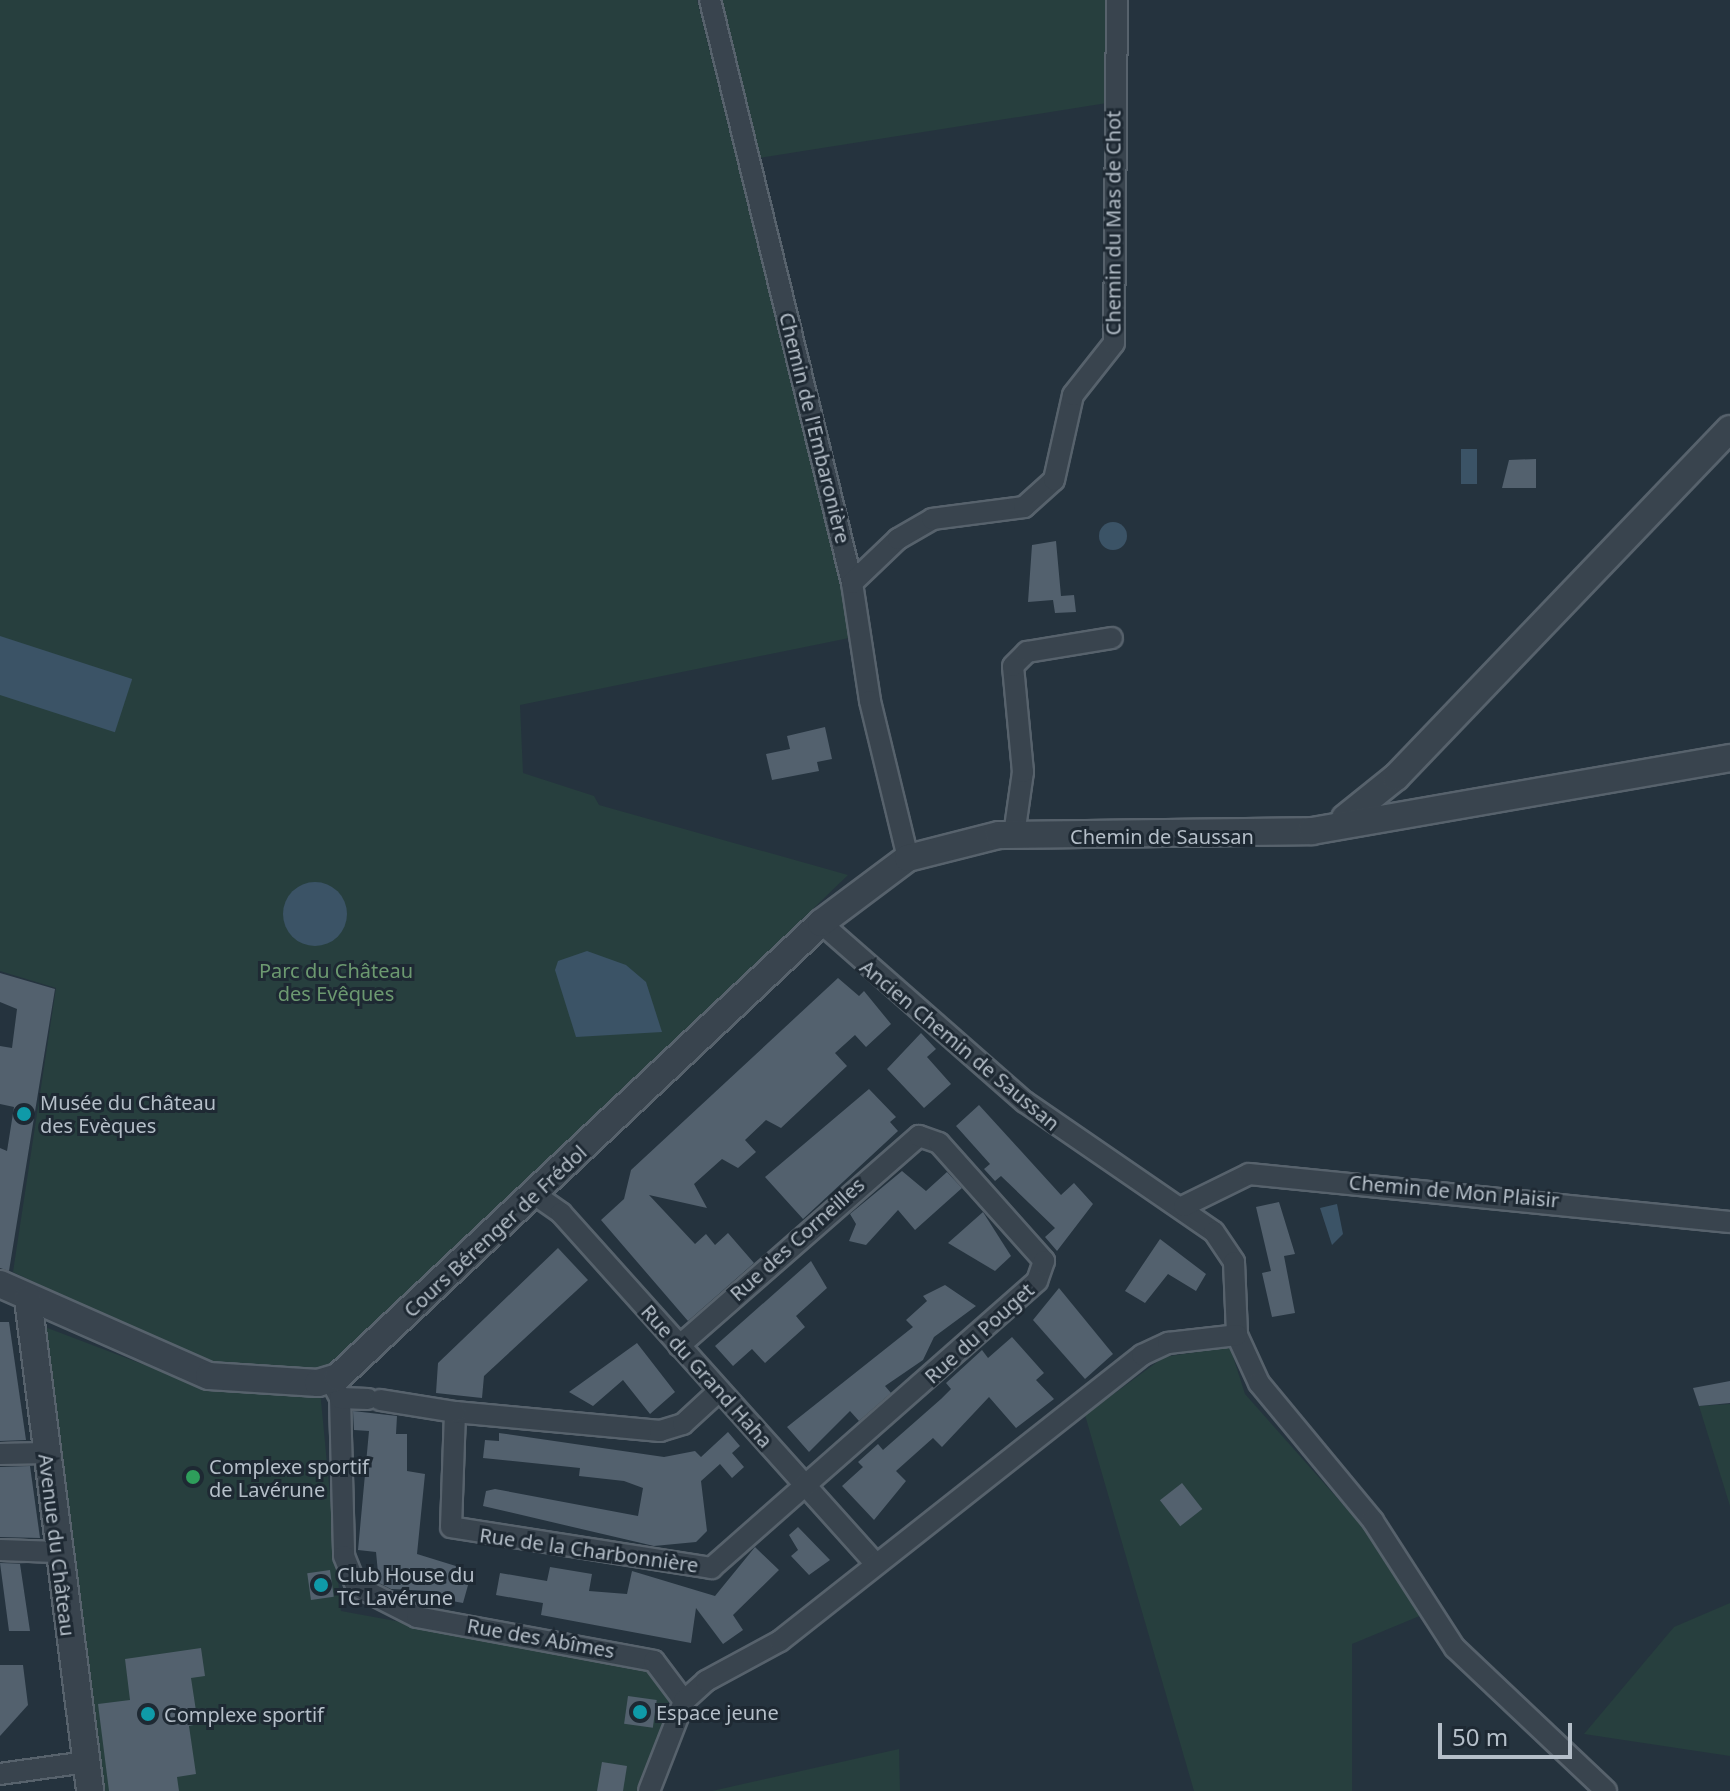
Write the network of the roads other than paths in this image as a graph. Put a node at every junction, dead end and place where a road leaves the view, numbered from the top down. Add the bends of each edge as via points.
1 (710, 0) edge
2 (1117, 0) edge
3 (1730, 429) edge
4 (852, 583) junction
5 (1112, 638) dead end
6 (1730, 758) edge
7 (1396, 777) junction
8 (1431, 805) junction
9 (1338, 823) junction
10 (1014, 835) junction
11 (902, 863) junction
12 (821, 923) junction
13 (919, 1136) joint
14 (534, 1194) junction
15 (1184, 1206) junction
16 (1730, 1222) edge
17 (0, 1284) edge
18 (28, 1299) junction
19 (1237, 1335) junction
20 (679, 1346) junction
21 (335, 1388) junction
22 (720, 1390) junction
23 (455, 1412) junction
24 (45, 1453) junction
25 (0, 1454) edge
26 (807, 1487) junction
27 (0, 1550) edge
28 (57, 1552) junction
29 (875, 1563) junction
30 (684, 1701) junction
31 (86, 1762) junction
32 (0, 1774) edge
33 (90, 1791) edge
34 (649, 1791) edge
35 (1606, 1791) edge

1 - 4 street, Chemin de l'Embaronière
2 - 4 street, Chemin du Mas de Chot via 1114,343 1073,395 1054,480 1024,507 932,519 898,539
3 - 7 street
4 - 11 street, Chemin de l'Embaronière
5 - 10 street via 1016,660 1023,772
6 - 8 street, Chemin de Saussan
7 - 8 street
7 - 9 street
8 - 9 street, Chemin de Saussan
9 - 10 street, Chemin de Saussan via 1258,836
10 - 11 street, Chemin de Saussan
11 - 12 street, Cours Bérenger de Frédol
12 - 14 street, Cours Bérenger de Frédol
12 - 15 street, Ancien Chemin de Saussan via 842,947 1025,1102
13 - 20 street, Rue des Corneilles
13 - 26 street, Rue du Pouget via 949,1154 1038,1253 1043,1273
14 - 20 street, Rue du Grand Haha via 561,1213
14 - 21 street, Cours Bérenger de Frédol
15 - 16 street, Chemin de Mon Plaisir via 1249,1174
15 - 19 street, Ancien Chemin de Saussan via 1234,1262
17 - 18 street
18 - 21 street via 209,1376
18 - 24 street, Avenue du Château
19 - 29 street via 1168,1343 1142,1355
19 - 35 street via 1274,1406 1373,1521 1455,1648
20 - 22 street, Rue du Grand Haha
21 - 23 street via 374,1400
21 - 30 street, Rue des Abîmes via 344,1556 356,1586 417,1617 654,1661
22 - 23 street via 683,1424 660,1431
22 - 26 street, Rue du Grand Haha
23 - 26 street, Rue de la Charbonnière via 447,1518 458,1531 712,1568
24 - 25 street
24 - 28 street, Avenue du Château
26 - 29 street, Rue du Grand Haha
27 - 28 street
28 - 31 street, Avenue du Château
29 - 30 street via 780,1641
30 - 34 street
31 - 32 street
31 - 33 street, Avenue du Château

